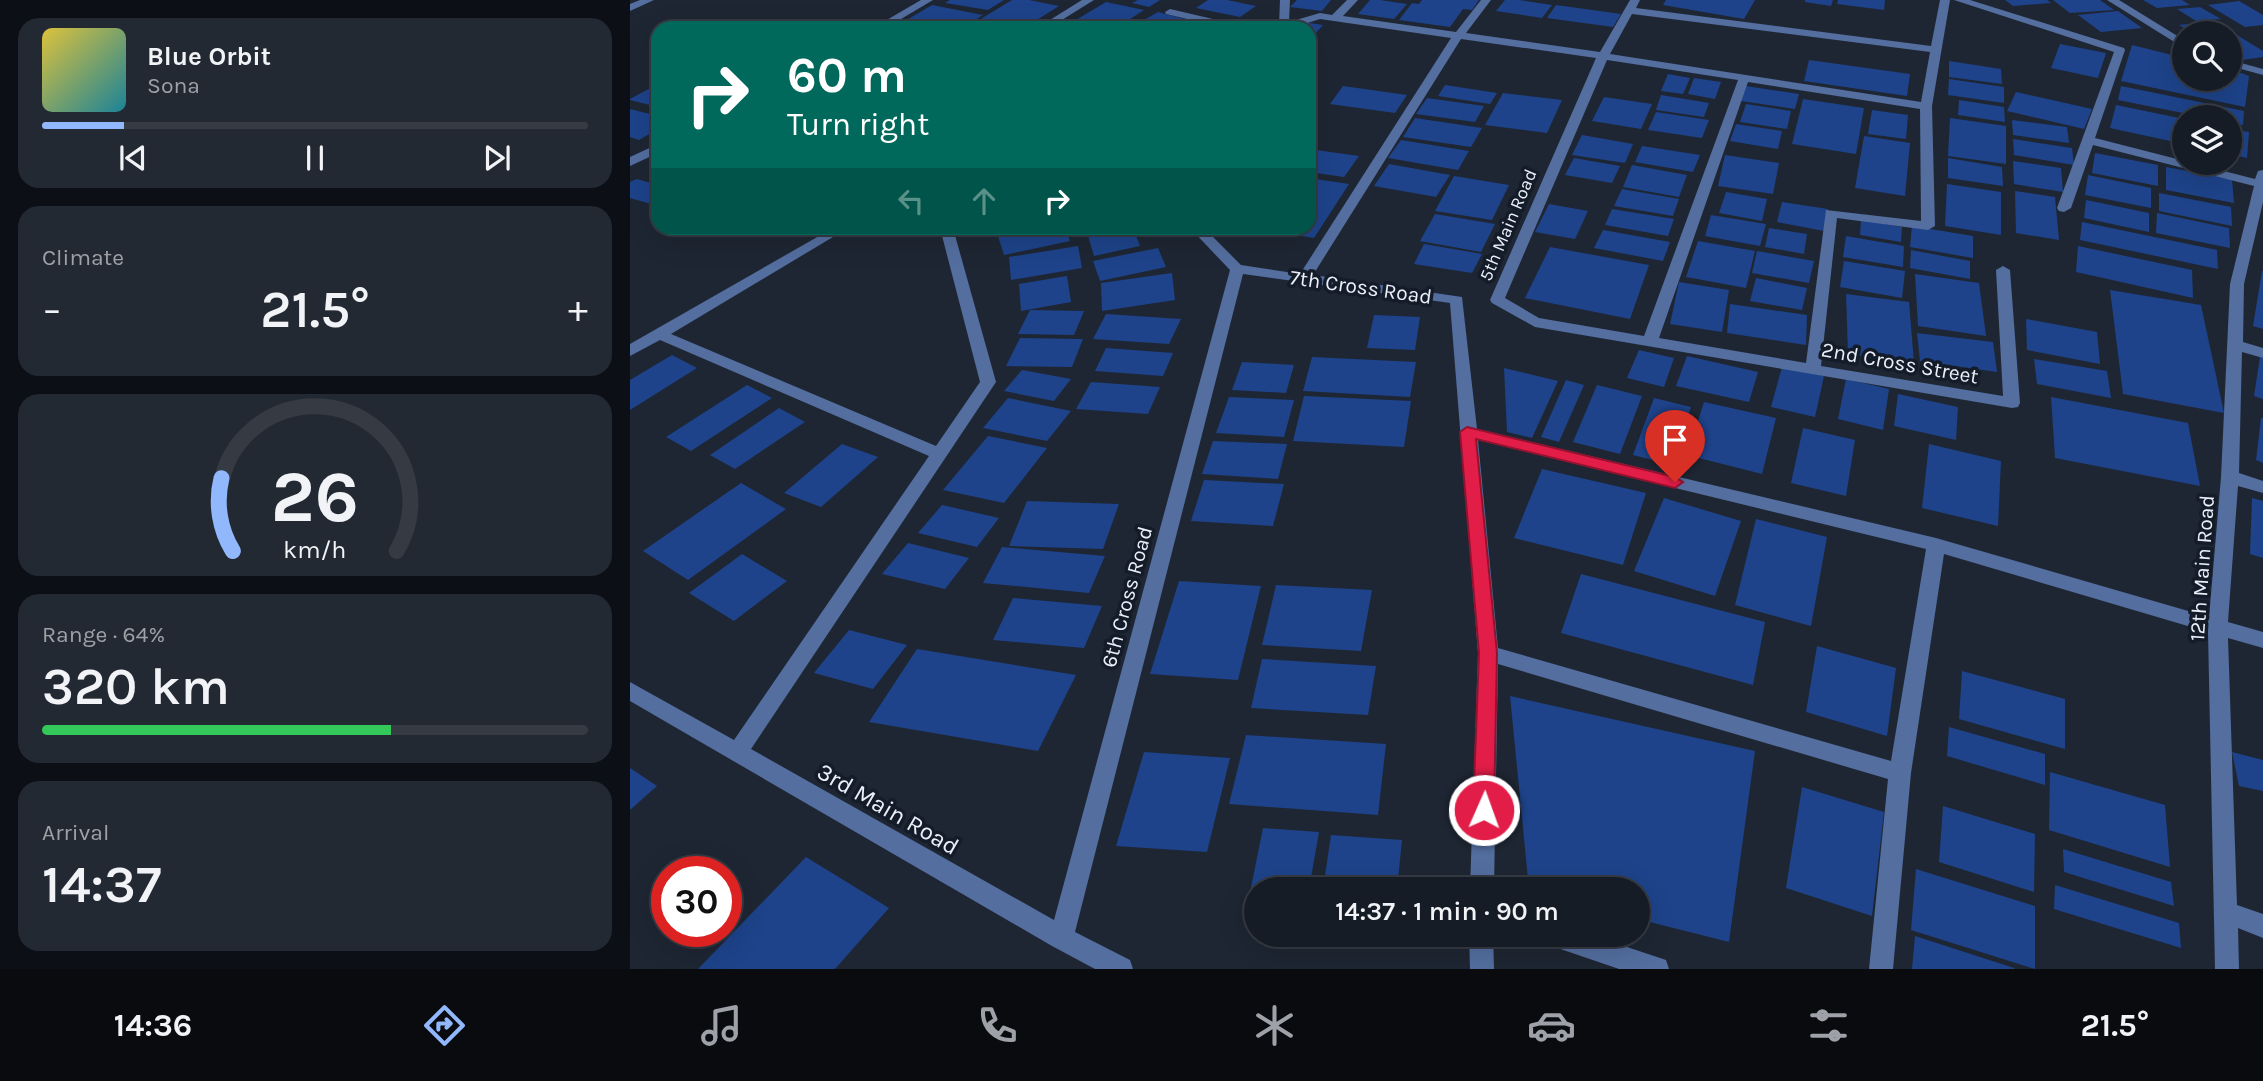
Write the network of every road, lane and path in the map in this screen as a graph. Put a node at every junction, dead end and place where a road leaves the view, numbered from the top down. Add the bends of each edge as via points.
1 (649, 0) edge
2 (1089, 0) edge
3 (1284, 0) edge
4 (1353, 0) edge
5 (1486, 0) edge
6 (1945, 0) edge
7 (1959, 0) edge
8 (2112, 0) edge
9 (922, 1) edge
10 (1632, 5) edge
11 (630, 8) edge
12 (1170, 12) dead end
13 (1335, 18) junction
14 (889, 21) edge
15 (1054, 21) edge
16 (1209, 21) edge
17 (1283, 21) edge
18 (1305, 21) edge
19 (1458, 36) junction
20 (2172, 38) edge
21 (1938, 50) junction
22 (1602, 56) junction
23 (2242, 66) edge
24 (2263, 72) edge
25 (1744, 78) junction
26 (1926, 106) junction
27 (2088, 140) junction
28 (651, 152) edge
29 (630, 162) edge
30 (2262, 179) edge
31 (2064, 208) dead end
32 (830, 235) edge
33 (949, 235) edge
34 (1204, 235) edge
35 (2254, 252) edge
36 (1237, 269) junction
37 (2003, 270) dead end
38 (1304, 278) junction
39 (658, 334) junction
40 (1650, 341) junction
41 (2234, 345) junction
42 (630, 351) edge
43 (2263, 353) edge
44 (1813, 369) junction
45 (1467, 432) junction
46 (940, 454) junction
47 (2231, 477) junction
48 (2263, 487) edge
49 (1936, 545) junction
50 (2218, 627) junction
51 (2263, 640) edge
52 (1488, 653) junction
53 (630, 691) edge
54 (737, 753) junction
55 (1900, 773) junction
56 (1482, 877) edge
57 (2226, 912) junction
58 (2263, 926) edge
59 (1060, 937) junction
60 (1482, 947) edge
61 (1589, 947) edge
62 (1121, 969) edge
63 (1482, 969) edge
64 (1657, 969) edge
65 (1881, 969) edge
66 (2227, 969) edge

1 - 11 street
2 - 15 street
3 - 17 street
4 - 13 street
5 - 19 street
6 - 21 street
7 - 27 street via 2120,50
8 - 20 street
9 - 14 street
10 - 21 street
10 - 22 street
12 - 16 street
13 - 18 street
13 - 19 street
19 - 22 street
19 - 38 street
21 - 26 street
22 - 25 street
22 - 40 street, 5th Main Road via 1497,300 1535,322
23 - 24 street
25 - 26 street
25 - 40 street
26 - 44 street via 1928,226 1831,213
27 - 30 street
27 - 31 street
28 - 29 street
30 - 35 street, 12th Main Road
32 - 39 street
33 - 46 street via 988,382
34 - 36 street
35 - 41 street, 12th Main Road via 2237,285
36 - 38 street, 7th Cross Road
36 - 59 street, 6th Cross Road
37 - 44 street, 2nd Cross Street via 2012,403
38 - 45 street, 7th Cross Road via 1457,300
39 - 42 street
39 - 46 street
40 - 44 street, 2nd Cross Street
41 - 43 street
41 - 47 street, 12th Main Road
45 - 49 street
45 - 52 street, 7th Cross Road
46 - 54 street
47 - 48 street
47 - 50 street, 12th Main Road
49 - 50 street
49 - 55 street
50 - 51 street
50 - 57 street, 12th Main Road
52 - 55 street
52 - 56 street, 7th Cross Road
53 - 54 street, 3rd Main Road
54 - 59 street, 3rd Main Road
55 - 65 street
57 - 58 street
57 - 66 street, 12th Main Road
59 - 62 street, 3rd Main Road
60 - 63 street
61 - 64 street

